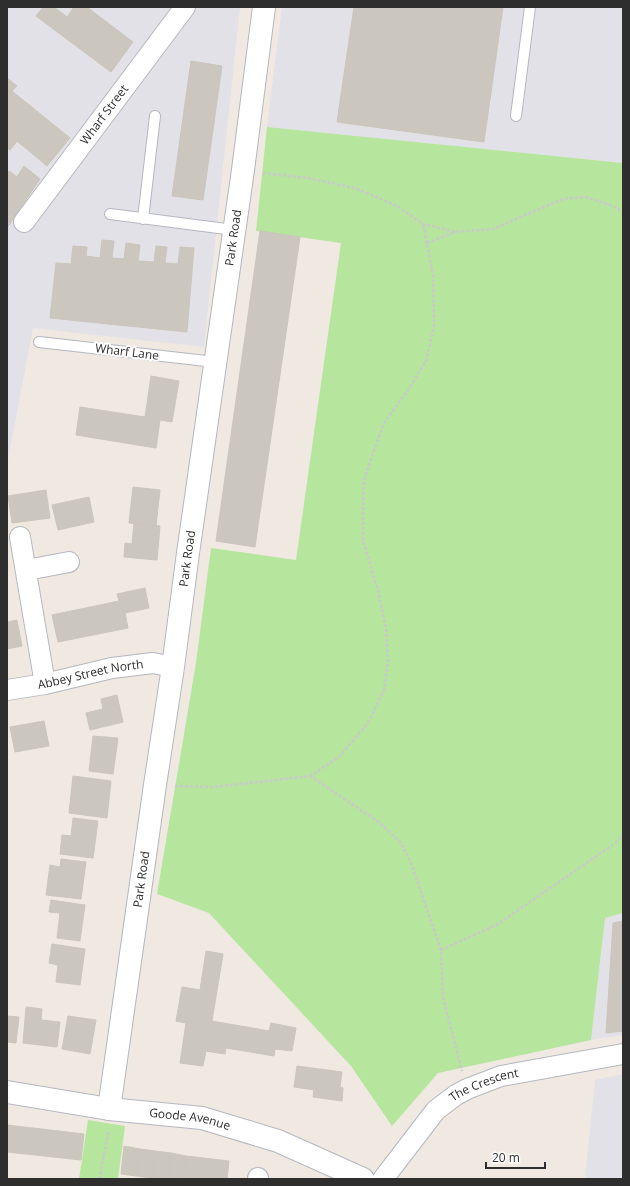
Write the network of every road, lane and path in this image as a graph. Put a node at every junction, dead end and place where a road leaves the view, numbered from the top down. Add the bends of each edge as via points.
1 (185, 7) edge
2 (264, 7) edge
3 (530, 7) edge
4 (155, 116) dead end
5 (516, 116) dead end
6 (243, 170) junction
7 (623, 212) edge
8 (110, 214) dead end
9 (143, 219) junction
10 (24, 222) dead end
11 (423, 224) junction
12 (234, 230) junction
13 (456, 232) junction
14 (427, 243) junction
15 (39, 342) dead end
16 (214, 362) junction
17 (20, 537) dead end
18 (69, 562) dead end
19 (26, 570) junction
20 (173, 667) junction
21 (45, 684) junction
22 (7, 690) edge
23 (310, 776) junction
24 (155, 785) junction
25 (623, 835) edge
26 (441, 950) junction
27 (623, 1054) edge
28 (467, 1089) junction
29 (7, 1092) edge
30 (109, 1109) junction
31 (99, 1179) edge
32 (363, 1179) edge
33 (383, 1179) edge

1 - 10 street, Wharf Street
2 - 6 street, Park Road
3 - 5 lane
4 - 9 lane
6 - 11 path via 307,178 355,188 398,206
6 - 12 street, Park Road
7 - 13 path via 586,197 563,199 493,229
8 - 9 lane
9 - 12 lane
11 - 13 path
11 - 14 path
12 - 16 street, Park Road
13 - 14 path
14 - 23 path via 433,275 434,326 426,361 384,424 364,481 363,540 386,628 388,662 384,690 368,723 339,757
15 - 16 lane, Wharf Lane
16 - 20 street, Park Road
17 - 19 street
18 - 19 street
19 - 21 street
20 - 21 street, Abbey Street North via 153,663 112,668
20 - 24 street, Park Road
21 - 22 street, Abbey Street North
23 - 24 path via 214,787
23 - 26 path via 380,823 401,843
24 - 30 street, Park Road
25 - 26 path via 614,844 498,924
26 - 28 path via 442,997
27 - 28 street, The Crescent via 501,1076
28 - 33 street, The Crescent via 436,1110
29 - 30 street, Goode Avenue
30 - 31 path via 108,1132
30 - 32 street, Goode Avenue via 202,1118 278,1141

